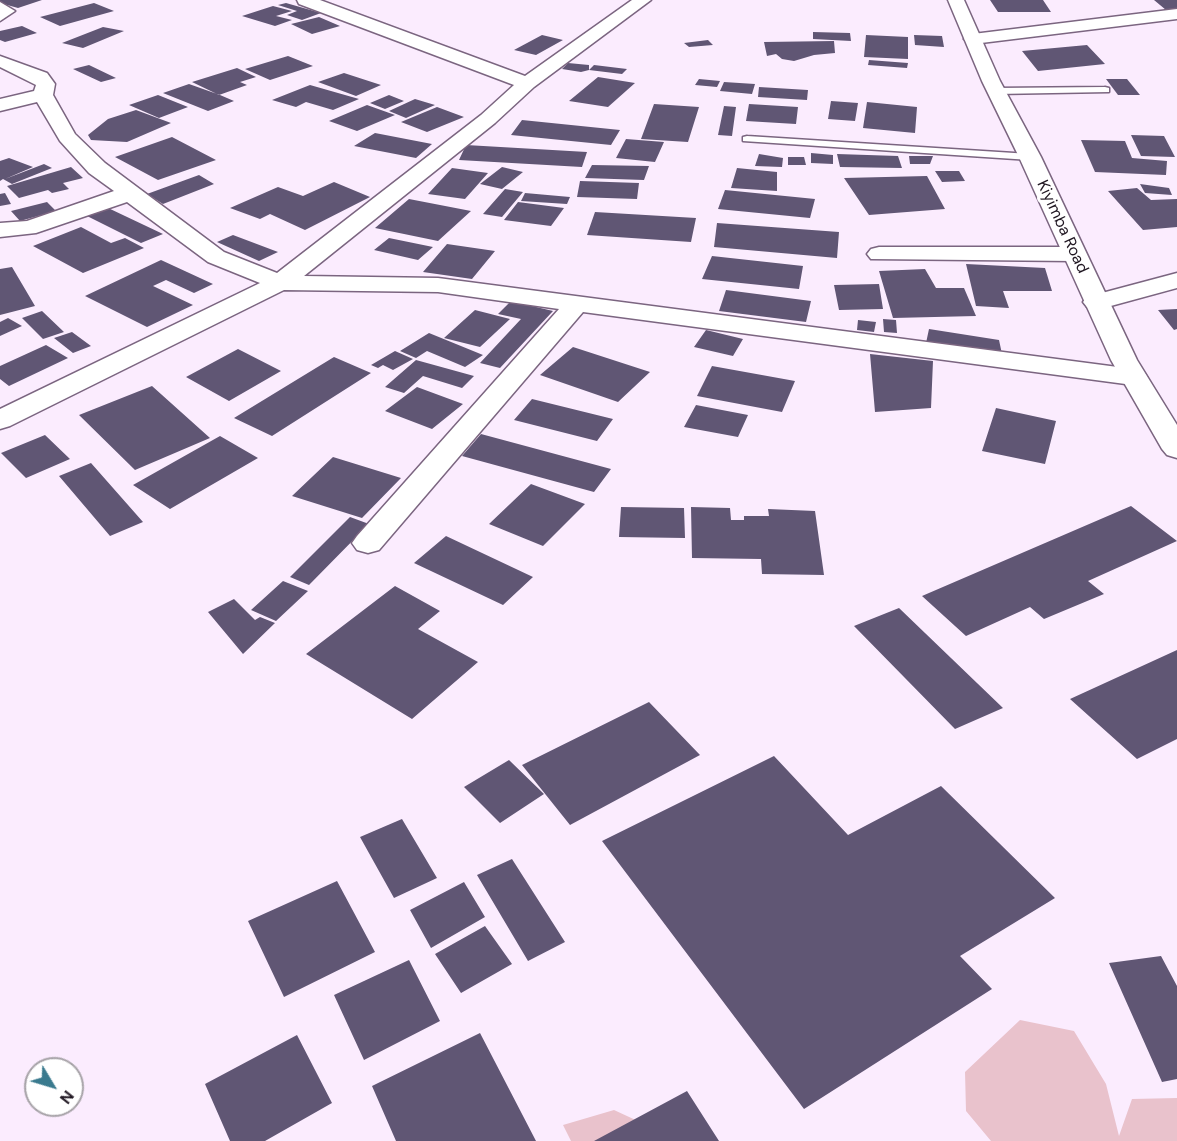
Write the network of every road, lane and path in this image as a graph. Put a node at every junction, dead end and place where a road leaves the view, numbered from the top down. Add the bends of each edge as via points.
1 (305, 0) edge
2 (643, 0) edge
3 (956, 0) edge
4 (0, 7) edge
5 (1177, 14) edge
6 (0, 16) edge
7 (973, 39) junction
8 (0, 61) edge
9 (527, 83) junction
10 (1106, 90) dead end
11 (996, 91) junction
12 (43, 95) junction
13 (0, 105) edge
14 (747, 139) dead end
15 (1030, 157) junction
16 (130, 193) junction
17 (0, 230) edge
18 (879, 254) dead end
19 (1074, 254) junction
20 (1177, 280) edge
21 (280, 283) junction
22 (1096, 302) junction
23 (577, 304) junction
24 (1133, 376) junction
25 (0, 420) edge
26 (1177, 449) edge
27 (368, 543) dead end

1 - 9 street
2 - 9 street
3 - 7 street, Kiyimba Road
4 - 6 street via 7,11
5 - 7 street
7 - 11 street, Kiyimba Road
8 - 12 street via 40,77 46,84
9 - 21 street
10 - 11 lane
11 - 15 street, Kiyimba Road
12 - 13 street
12 - 16 street via 67,137 97,168
14 - 15 lane
15 - 19 street, Kiyimba Road
16 - 17 street via 28,228
16 - 21 street via 216,256
18 - 19 street
19 - 22 street, Kiyimba Road
20 - 22 street
21 - 23 street via 438,285
21 - 25 street
22 - 24 street, Kiyimba Road
23 - 24 street
23 - 27 street
24 - 26 street, Kiyimba Road

